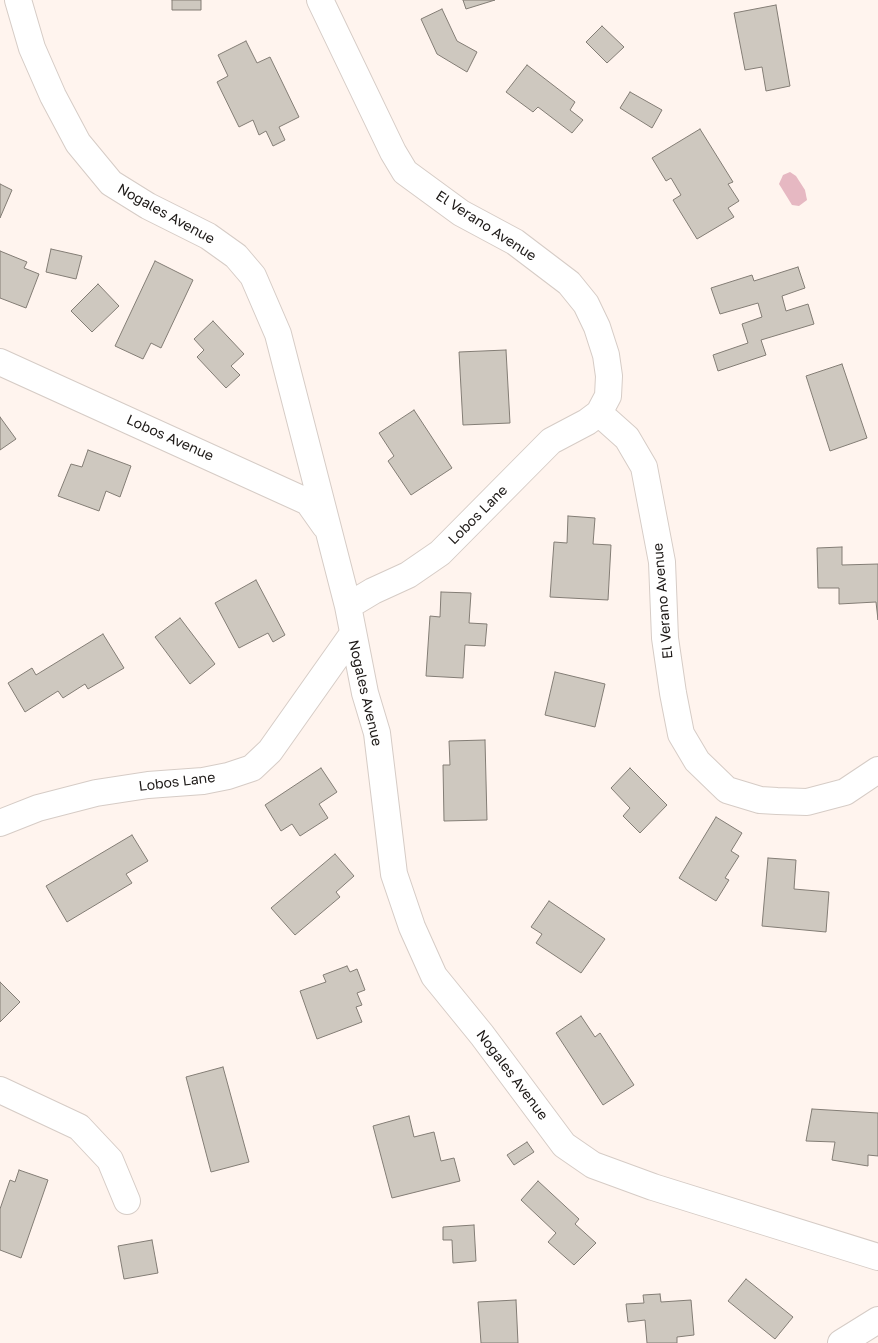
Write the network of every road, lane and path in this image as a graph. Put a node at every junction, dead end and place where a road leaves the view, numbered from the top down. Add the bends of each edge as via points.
1 (18, 0) edge
2 (320, 0) edge
3 (0, 362) edge
4 (599, 413) junction
5 (328, 530) junction
6 (348, 606) junction
7 (352, 635) junction
8 (878, 770) edge
9 (0, 823) edge
10 (0, 1090) edge
11 (127, 1201) dead end
12 (878, 1257) edge
13 (878, 1320) edge
14 (841, 1343) edge

1 - 5 street, Nogales Avenue via 32,48 53,96 78,144 111,183 208,236 236,256 253,276 278,334
2 - 4 street, El Verano Avenue via 405,172 461,213 515,242 569,283 586,304 597,327 607,362 608,396
3 - 5 street, Lobos Avenue via 308,502
4 - 6 street, Lobos Lane via 551,441 440,553 408,575 373,590
4 - 8 street, El Verano Avenue via 627,438 648,480 662,562 665,638 681,734 697,761 727,790 760,800 807,802 845,792
5 - 6 street, Nogales Avenue
6 - 7 street, Nogales Avenue
7 - 9 street, Lobos Lane via 270,751 252,768 203,781 96,793 38,808
7 - 12 street, Nogales Avenue via 377,733 394,874 412,926 434,976 564,1145 593,1164 653,1187
10 - 11 street via 79,1127 110,1160
13 - 14 street

